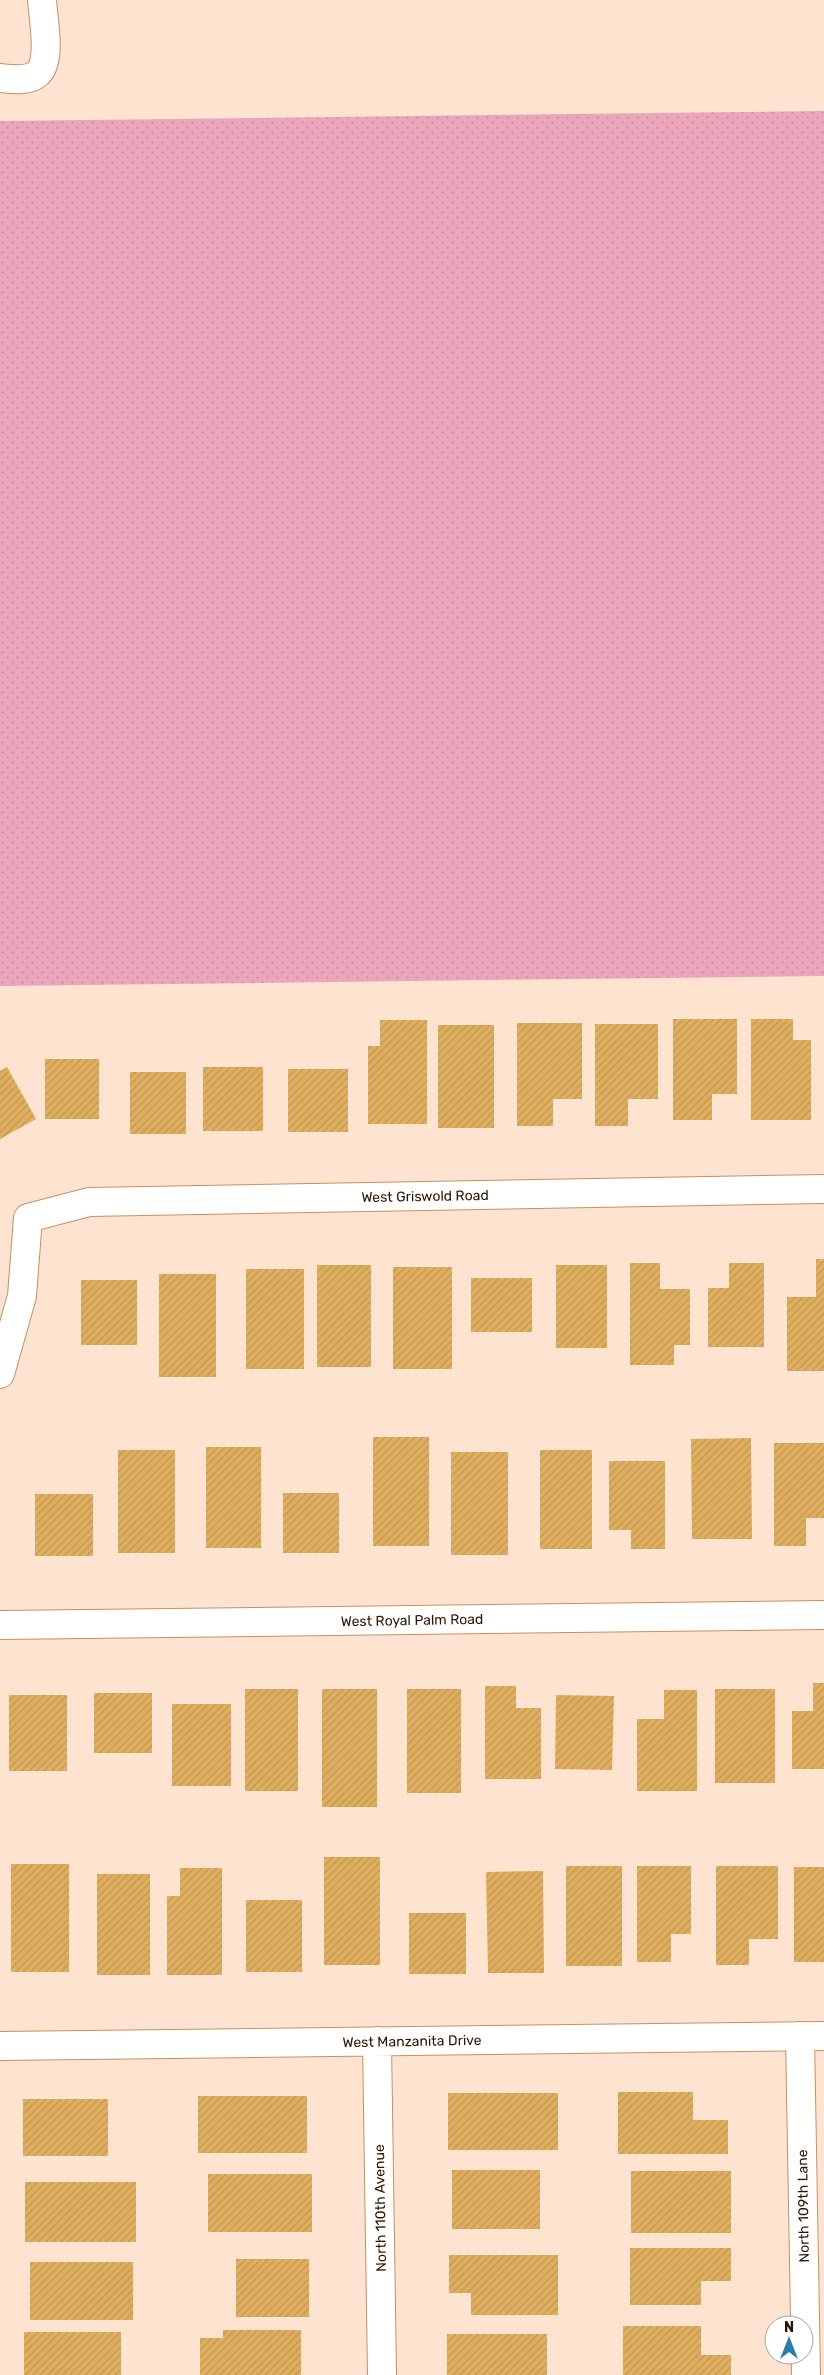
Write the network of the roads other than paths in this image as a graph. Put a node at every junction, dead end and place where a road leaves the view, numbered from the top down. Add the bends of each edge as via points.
1 (42, 0) edge
2 (0, 78) edge
3 (824, 1189) edge
4 (0, 1374) edge
5 (824, 1615) edge
6 (0, 1625) edge
7 (812, 2036) edge
8 (377, 2041) junction
9 (0, 2046) edge
10 (382, 2375) edge
11 (806, 2375) edge

1 - 2 street via 46,58 38,73 25,79
3 - 4 street, West Griswold Road via 89,1202 28,1218 22,1296
5 - 6 street, West Royal Palm Road
7 - 8 street, West Manzanita Drive
7 - 11 street, North 109th Lane
8 - 9 street, West Manzanita Drive
8 - 10 street, North 110th Avenue

